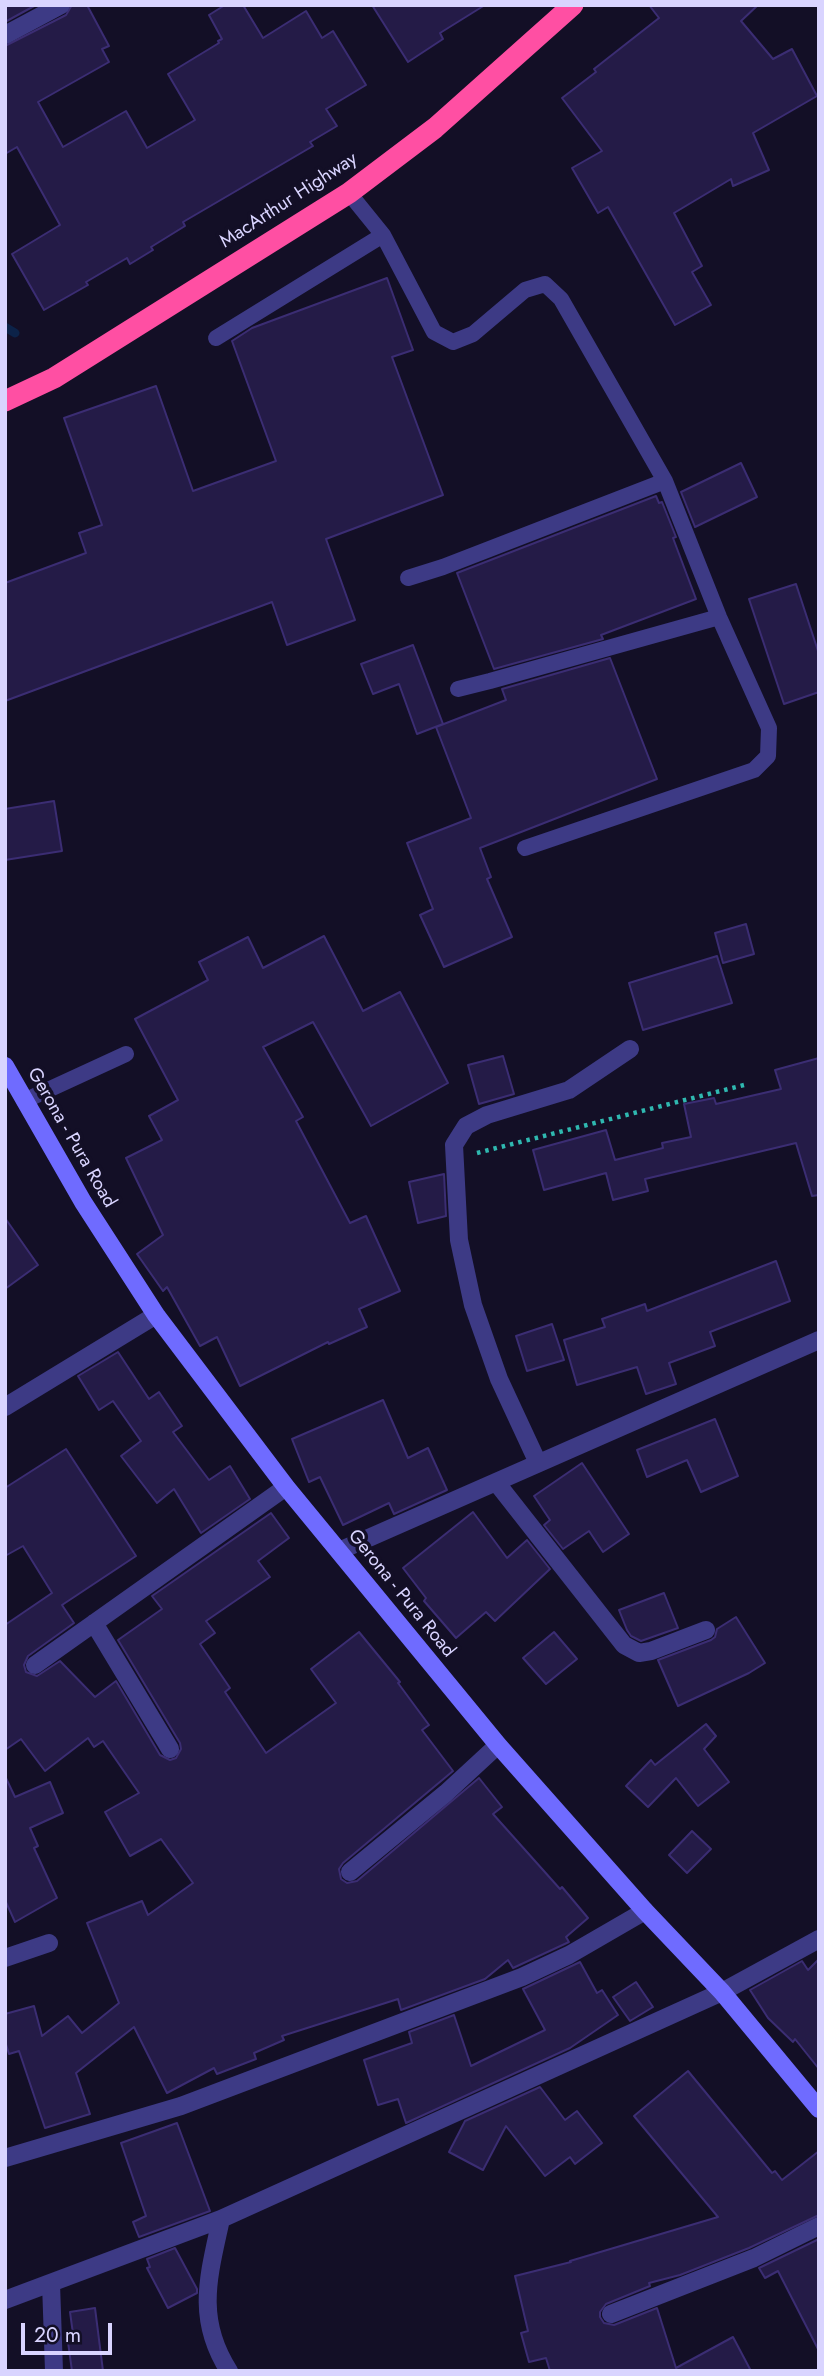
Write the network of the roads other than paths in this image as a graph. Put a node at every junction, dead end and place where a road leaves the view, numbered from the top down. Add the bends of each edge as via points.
1 (61, 5) edge
2 (573, 5) edge
3 (5, 35) edge
4 (349, 193) junction
5 (383, 235) junction
6 (216, 338) dead end
7 (5, 401) edge
8 (666, 481) junction
9 (408, 578) dead end
10 (719, 617) junction
11 (457, 689) dead end
12 (525, 848) dead end
13 (630, 1049) dead end
14 (125, 1054) dead end
15 (5, 1066) edge
16 (24, 1101) junction
17 (156, 1315) junction
18 (819, 1340) edge
19 (5, 1407) edge
20 (538, 1463) junction
21 (496, 1482) junction
22 (286, 1487) junction
23 (339, 1551) junction
24 (94, 1623) junction
25 (706, 1630) dead end
26 (35, 1665) dead end
27 (498, 1745) junction
28 (170, 1749) dead end
29 (351, 1872) dead end
30 (645, 1911) junction
31 (819, 1939) edge
32 (49, 1942) dead end
33 (5, 1958) edge
34 (722, 1992) junction
35 (819, 2109) edge
36 (5, 2158) edge
37 (221, 2219) junction
38 (819, 2226) edge
39 (51, 2283) junction
40 (5, 2300) edge
41 (611, 2314) dead end
42 (54, 2371) edge
43 (229, 2371) edge

1 - 3 street
2 - 4 highway, MacArthur Highway via 435,128
4 - 5 lane
4 - 7 highway, MacArthur Highway via 54,378
5 - 6 lane
5 - 8 lane via 435,332 453,341 473,334 525,290 545,284 561,299
8 - 9 lane
8 - 10 lane
10 - 11 lane
10 - 12 lane via 769,728 768,756 754,770
13 - 20 street via 569,1090 466,1126 454,1145 459,1240 473,1305 499,1379
14 - 16 lane
15 - 16 main road, Gerona - Pura Road
16 - 17 main road, Gerona - Pura Road
17 - 19 street
17 - 22 main road, Gerona - Pura Road
18 - 20 street
20 - 21 street
21 - 23 street
21 - 25 street via 624,1645 639,1653 651,1651
22 - 23 main road, Gerona - Pura Road
22 - 24 street
23 - 27 main road, Gerona - Pura Road
24 - 26 street
24 - 28 street
27 - 29 street
27 - 30 main road, Gerona - Pura Road
30 - 34 main road, Gerona - Pura Road
30 - 36 street via 569,1955 509,1982 181,2106
31 - 34 street
32 - 33 street
34 - 35 main road, Gerona - Pura Road
34 - 37 street
37 - 39 street
37 - 43 street via 207,2282 208,2315 217,2352
38 - 41 street via 754,2259
39 - 40 street
39 - 42 street

